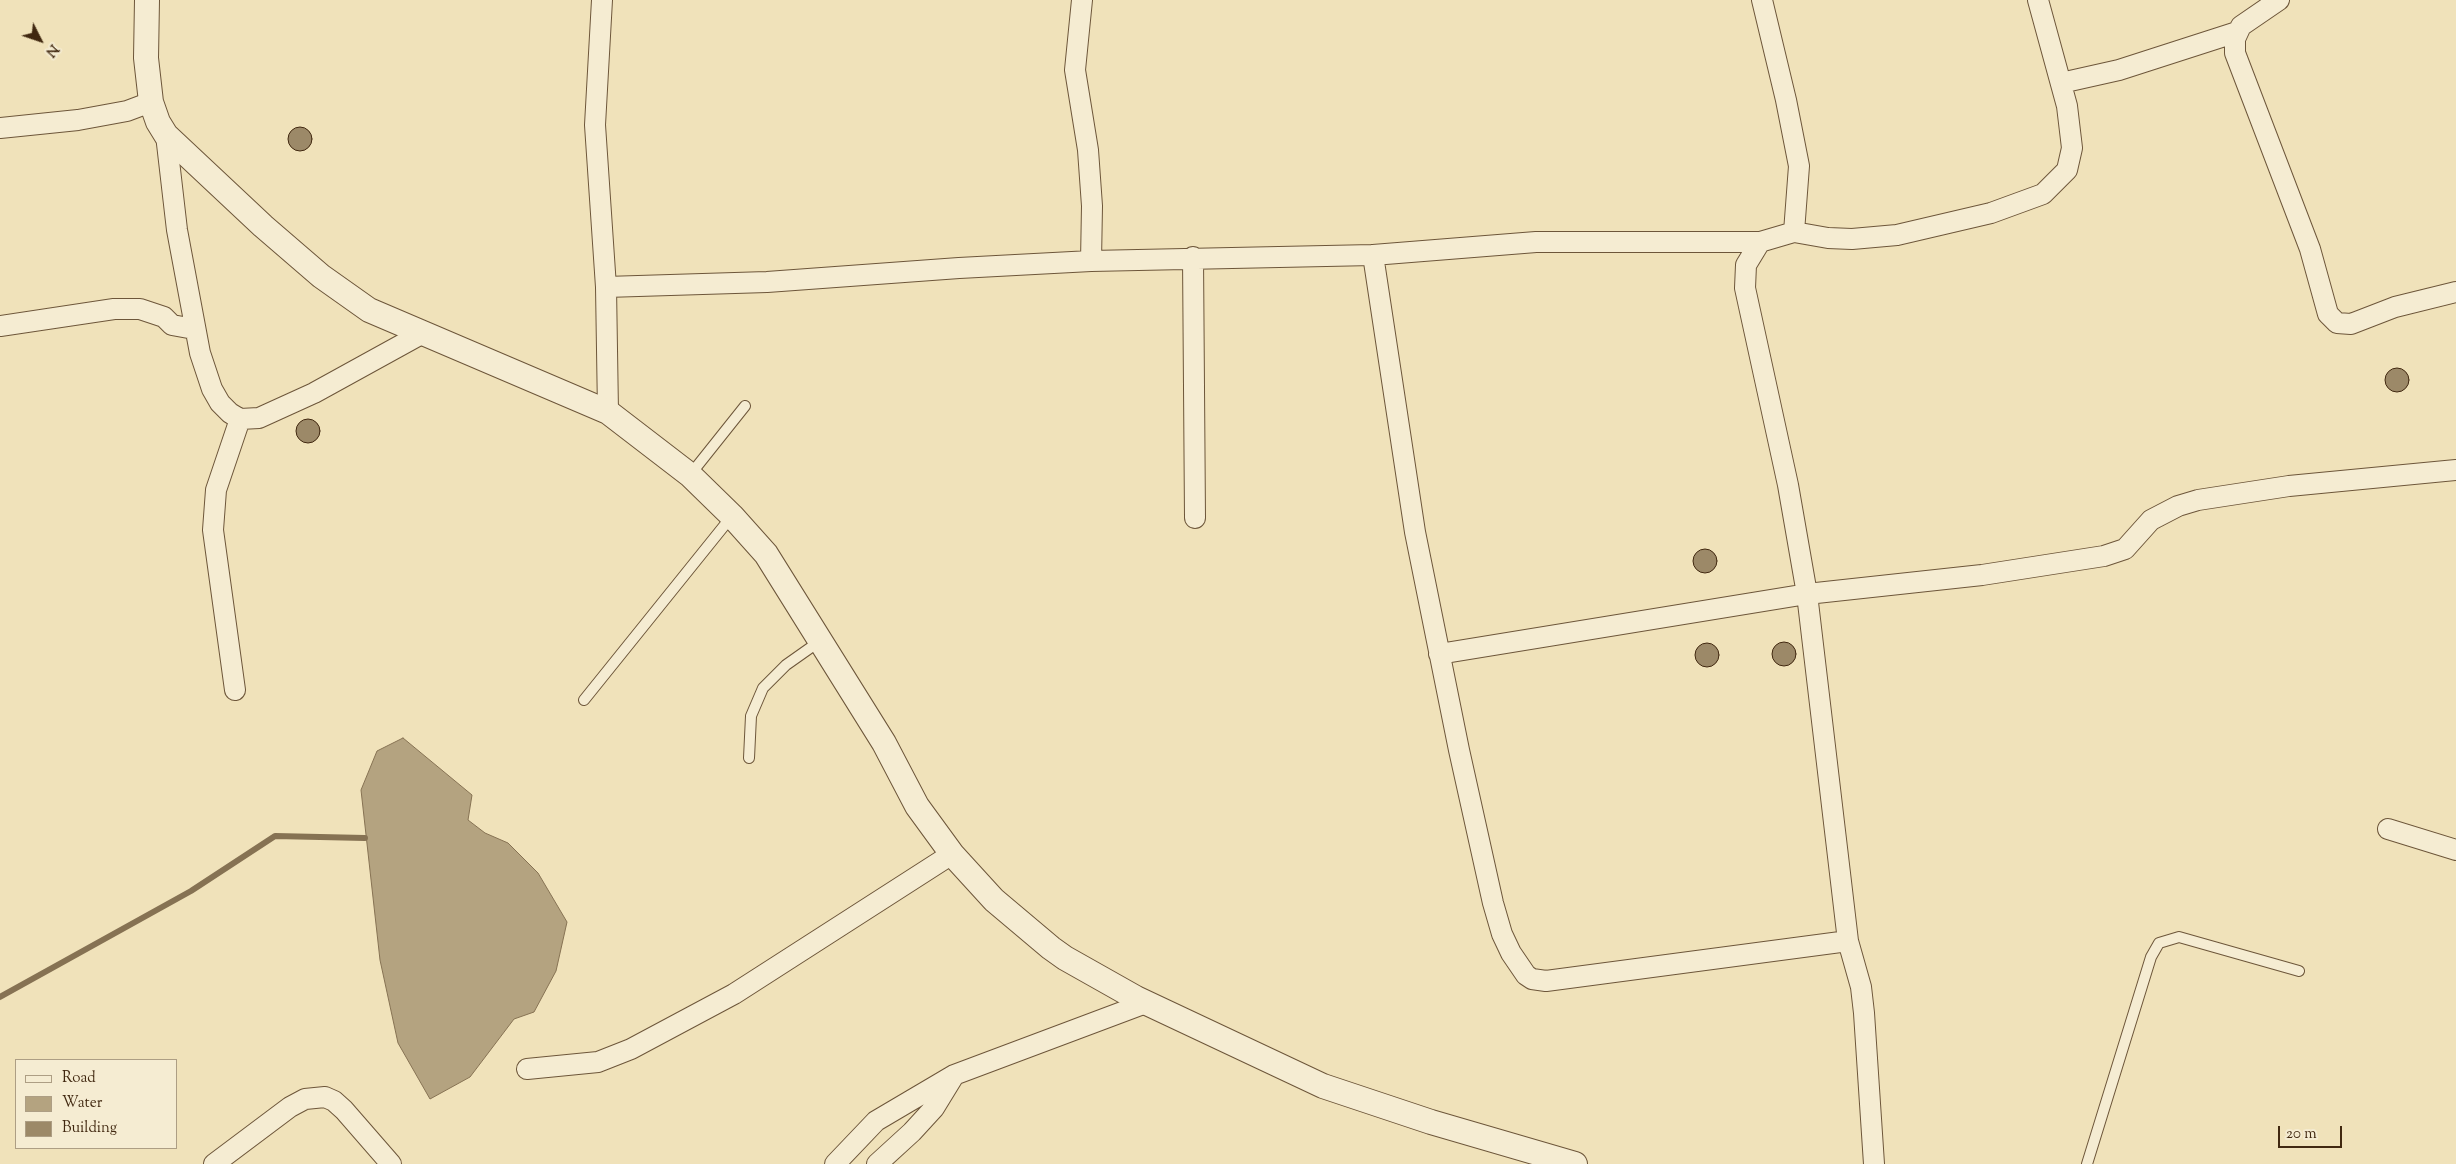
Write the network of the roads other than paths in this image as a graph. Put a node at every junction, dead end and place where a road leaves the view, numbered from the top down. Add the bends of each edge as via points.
1 (147, 0) edge
2 (602, 0) edge
3 (1082, 0) edge
4 (1762, 0) edge
5 (2038, 0) edge
6 (2279, 0) edge
7 (2237, 32) junction
8 (2061, 84) junction
9 (152, 102) junction
10 (0, 128) edge
11 (166, 135) junction
12 (1794, 232) junction
13 (1760, 242) junction
14 (1373, 255) junction
15 (1193, 257) junction
16 (1091, 261) junction
17 (606, 287) junction
18 (2456, 292) edge
19 (0, 326) edge
20 (194, 329) junction
21 (423, 333) junction
22 (745, 406) dead end
23 (608, 412) junction
24 (240, 419) junction
25 (2456, 470) edge
26 (690, 475) junction
27 (732, 516) junction
28 (1195, 518) dead end
29 (1807, 594) junction
30 (821, 641) junction
31 (1440, 654) junction
32 (235, 690) dead end
33 (584, 700) dead end
34 (749, 758) dead end
35 (2388, 829) dead end
36 (2456, 850) edge
37 (952, 854) junction
38 (1848, 941) junction
39 (2299, 971) dead end
40 (1146, 1003) junction
41 (527, 1069) dead end
42 (954, 1075) junction
43 (214, 1164) edge
44 (391, 1164) edge
45 (835, 1164) edge
46 (877, 1164) edge
47 (1575, 1164) edge
48 (1874, 1164) edge
49 (2086, 1164) edge

1 - 9 street via 146,58
2 - 17 street via 595,125
3 - 16 street via 1075,70 1088,150
4 - 12 street via 1798,158
5 - 8 street
6 - 7 street via 2247,21
7 - 8 street via 2128,67
7 - 18 street via 2234,46 2238,63 2310,249 2328,314 2337,323 2350,324 2396,307
8 - 12 street via 2072,133 2071,159 2067,170 2043,194 1991,213 1897,234 1844,239
9 - 10 street via 78,120
9 - 11 street
11 - 20 street via 177,230
11 - 21 street via 321,276 369,310
12 - 13 street
13 - 14 street via 1536,242
13 - 29 street via 1746,265 1745,288 1788,485
14 - 15 street
14 - 31 street via 1415,532
15 - 16 street
15 - 28 street
16 - 17 street via 767,282
17 - 23 street
19 - 20 street via 114,309 140,309 164,317 172,325
20 - 24 street via 212,389 220,403
21 - 23 street
21 - 24 street via 314,393 259,418
22 - 26 lane
23 - 26 street
24 - 32 street via 216,490 213,530
25 - 29 street via 2289,486 2207,498 2178,506 2151,520 2125,548 2104,556 1982,575
26 - 27 street
27 - 30 street via 766,554
27 - 33 lane
29 - 31 street
29 - 38 street
30 - 34 lane via 786,665 763,688 752,716
30 - 37 street via 884,743 916,806
31 - 38 street via 1493,903 1502,934 1526,975 1532,979 1556,980
35 - 36 street
37 - 40 street via 994,900 1065,958
37 - 41 street via 734,994 631,1049 598,1062
38 - 48 street via 1861,987
39 - 49 lane via 2179,938 2159,943 2151,957
40 - 42 street
40 - 47 street via 1323,1086
42 - 45 street via 876,1121
42 - 46 street via 934,1108
43 - 44 street via 290,1107 305,1099 325,1097 344,1110

